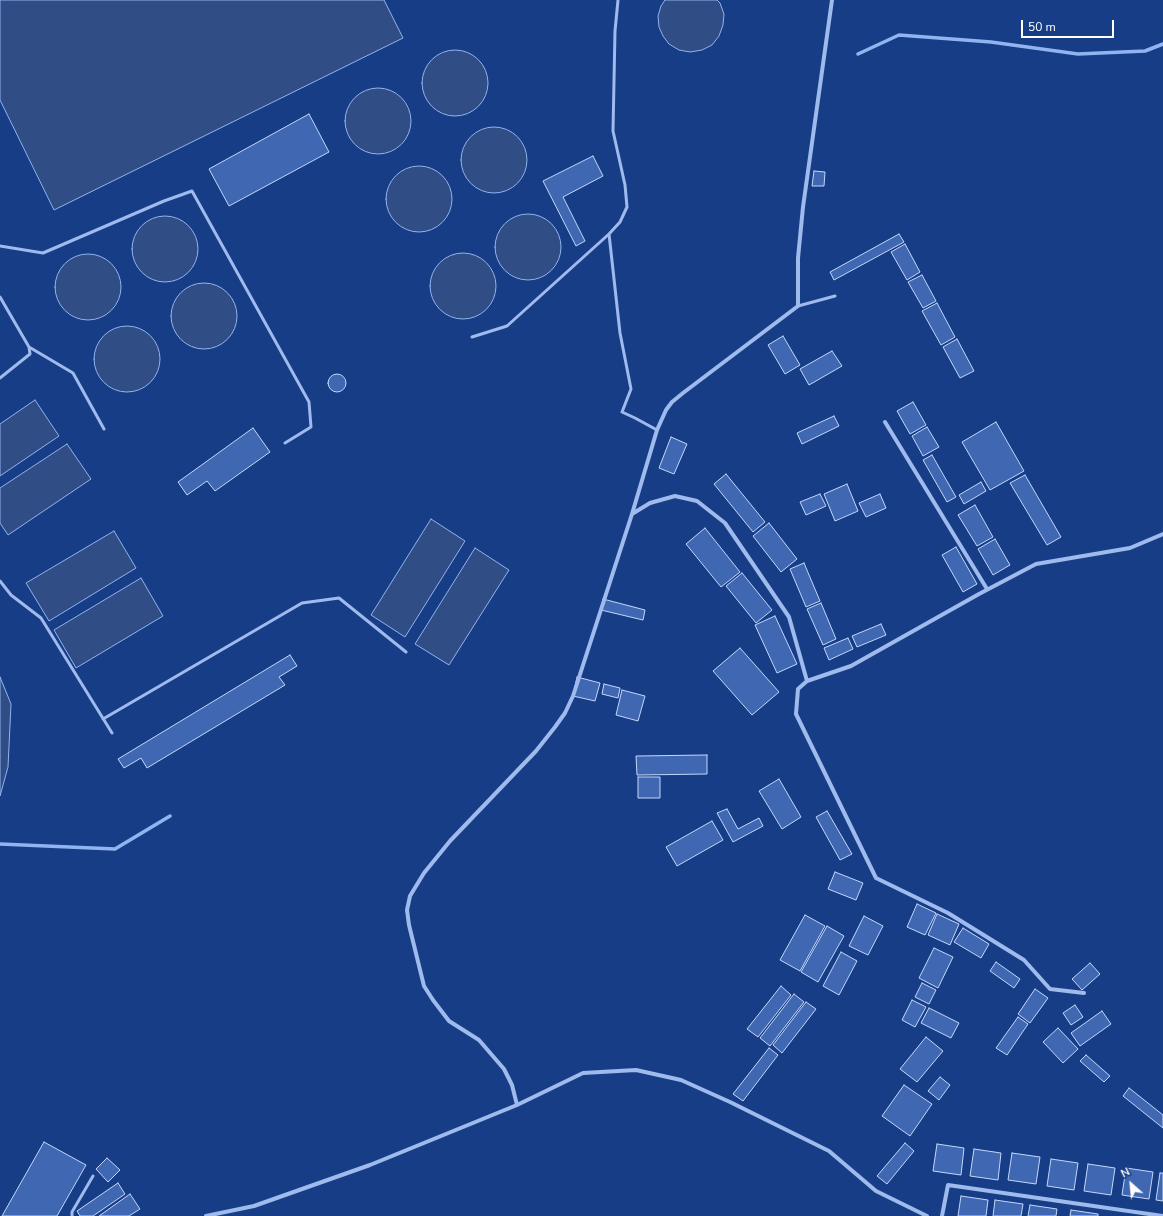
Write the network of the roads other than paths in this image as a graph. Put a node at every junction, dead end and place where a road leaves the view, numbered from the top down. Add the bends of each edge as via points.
1 (618, 0) edge
2 (832, 0) edge
3 (608, 234) junction
4 (0, 246) edge
5 (835, 296) dead end
6 (0, 297) edge
7 (798, 306) junction
8 (472, 337) dead end
9 (30, 347) junction
10 (0, 378) edge
11 (885, 422) dead end
12 (104, 429) dead end
13 (657, 430) junction
14 (285, 443) dead end
15 (632, 514) junction
16 (1163, 534) edge
17 (0, 581) edge
18 (987, 589) junction
19 (406, 652) dead end
20 (806, 681) junction
21 (103, 718) junction
22 (112, 733) dead end
23 (1084, 993) dead end
24 (517, 1105) junction
25 (94, 1176) dead end
26 (72, 1216) edge
27 (206, 1216) edge
28 (927, 1216) edge
29 (942, 1216) edge
30 (1163, 1216) edge

1 - 3 lane via 613,131 625,186 626,207 620,222
2 - 7 street via 803,207 798,258
3 - 8 lane via 507,326
3 - 13 lane via 620,333 631,389 622,412
4 - 14 lane via 43,253 192,191 309,402 311,426
5 - 7 lane
6 - 9 lane
7 - 13 street via 672,402
9 - 10 lane via 30,354
9 - 12 lane via 73,373
11 - 18 street
13 - 15 street
15 - 20 street via 650,503 675,496 697,501 725,523 789,617
15 - 24 street via 573,696 565,713 536,751 450,841 424,873 410,896 407,910 413,946 424,986 449,1021 479,1040 504,1069 512,1085
16 - 18 street via 1130,548 1036,564
17 - 21 lane via 11,595 40,618
18 - 20 street via 851,666
19 - 21 lane via 339,598 302,603
20 - 23 street via 798,689 796,714 876,878 948,912 1012,952 1024,960 1050,989
21 - 22 lane
24 - 27 street via 370,1165 254,1206
24 - 28 street via 583,1073 636,1070 682,1080 829,1151 876,1191
25 - 26 lane
29 - 30 street via 948,1185

